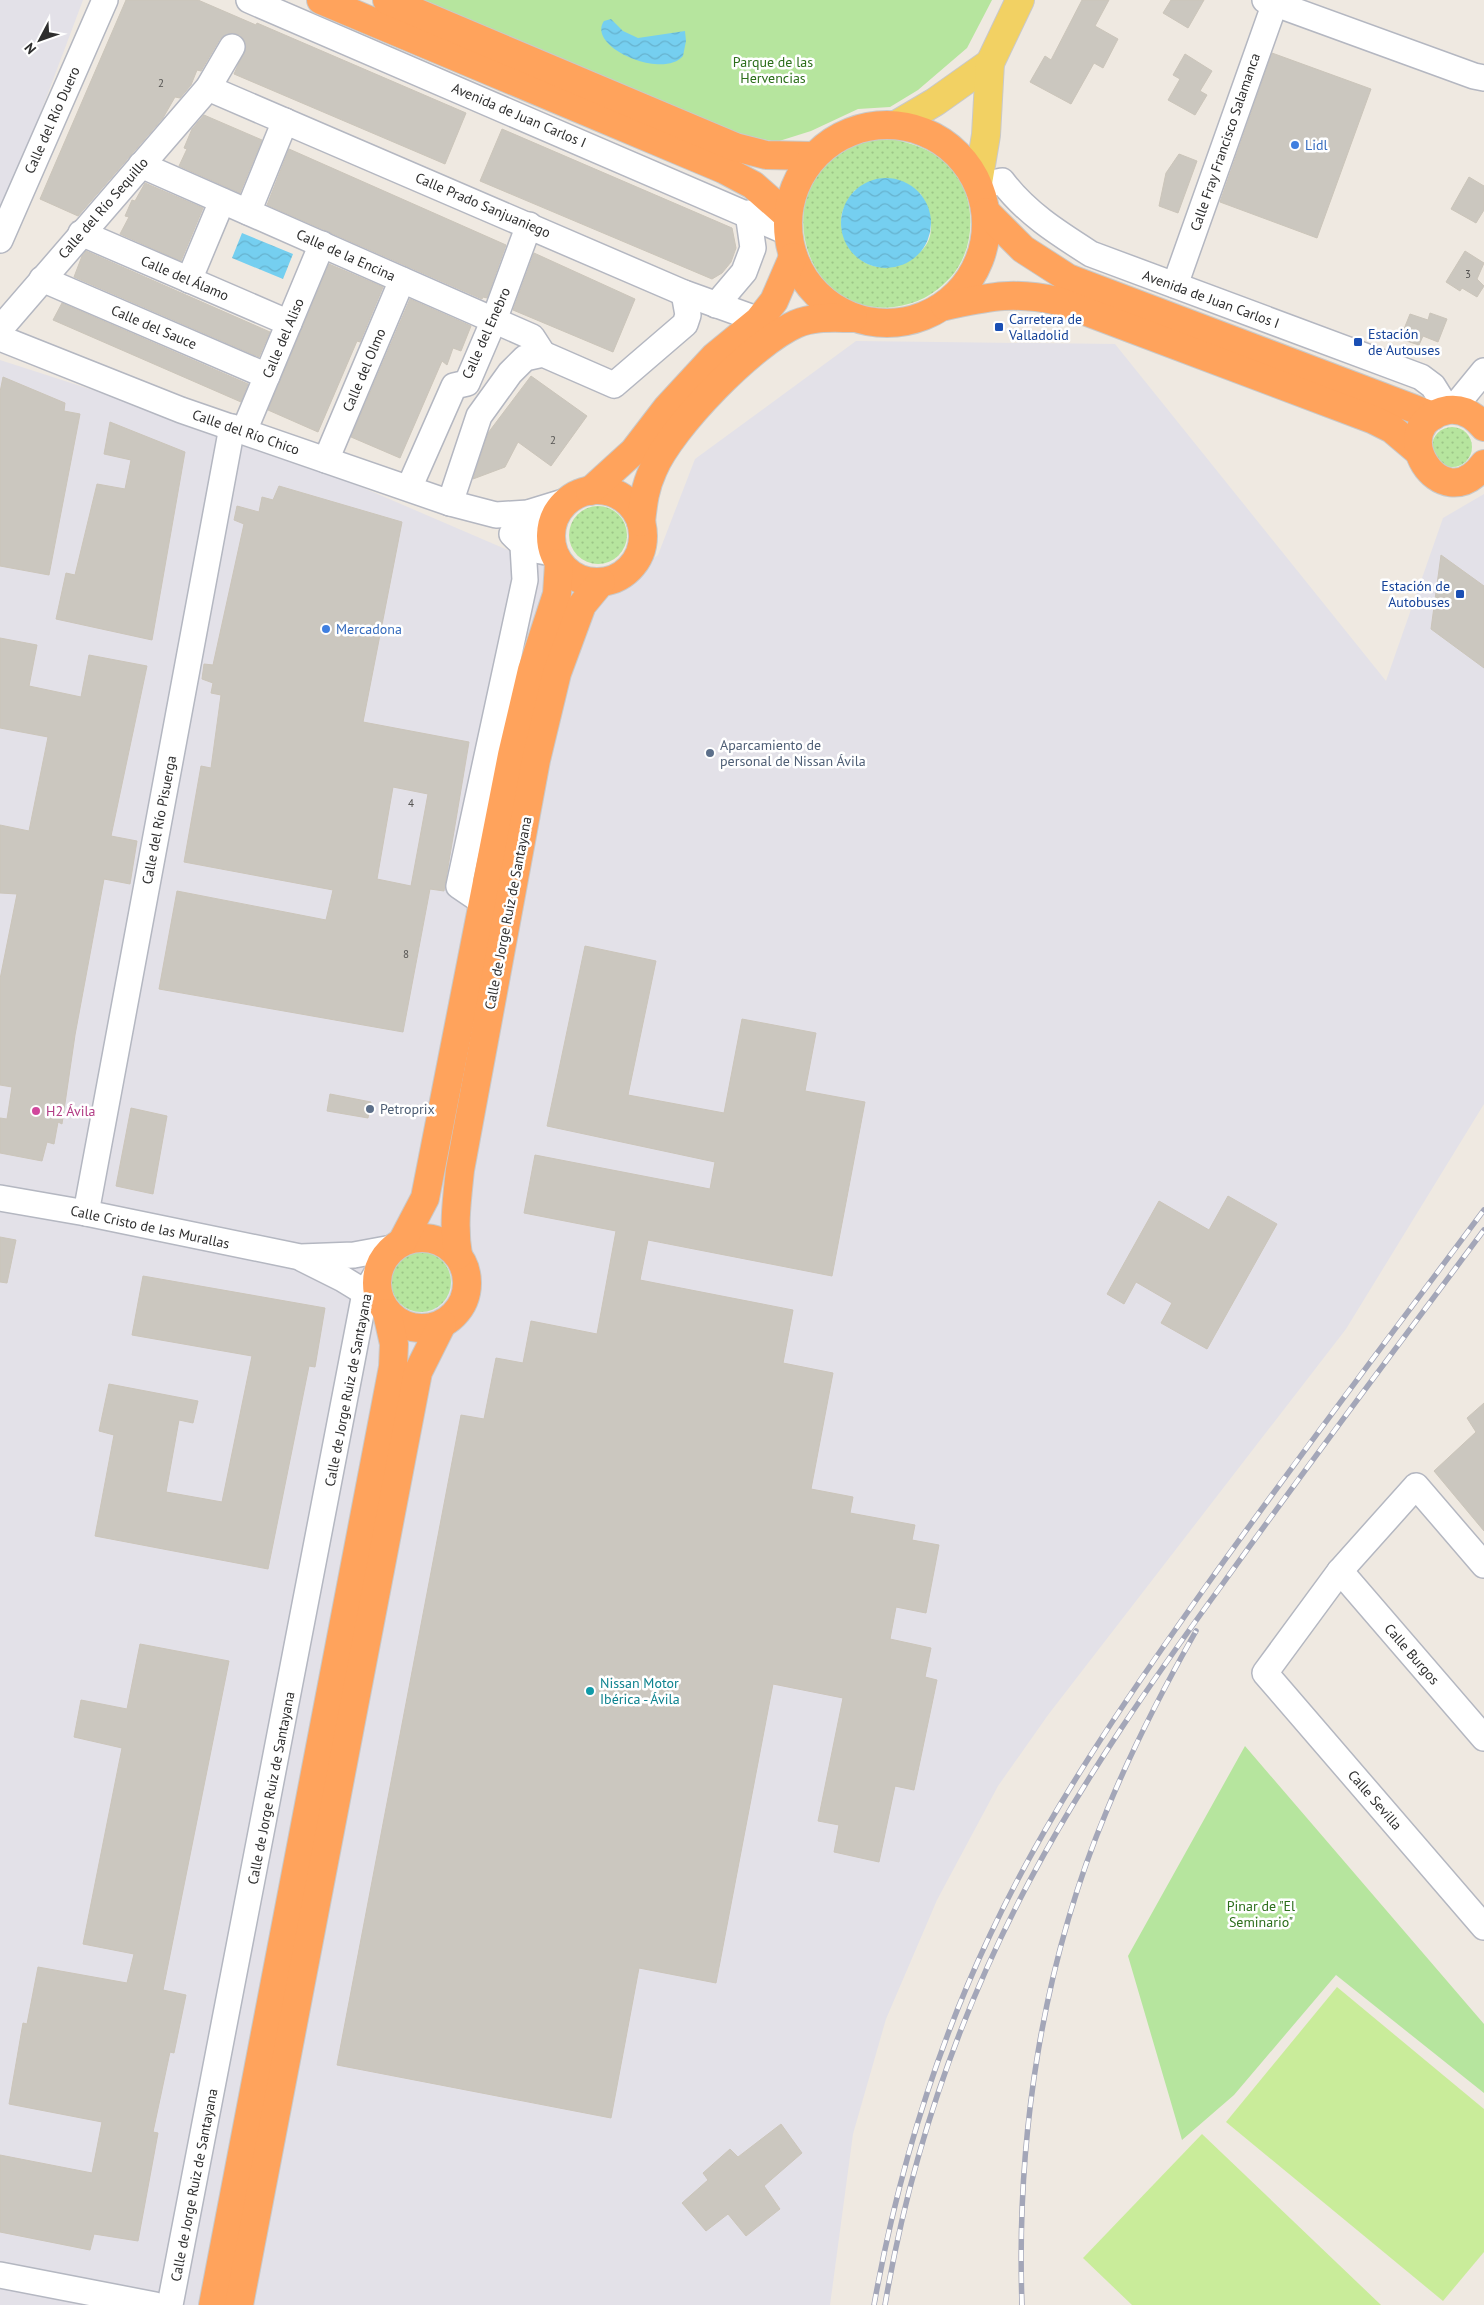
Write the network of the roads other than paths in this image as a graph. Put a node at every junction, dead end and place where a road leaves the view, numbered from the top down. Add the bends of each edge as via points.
1 (105, 0) edge
2 (249, 0) edge
3 (320, 0) edge
4 (387, 0) edge
5 (1020, 0) edge
6 (1272, 2) edge
7 (232, 47) dead end
8 (990, 63) junction
9 (1484, 78) edge
10 (208, 88) junction
11 (286, 121) junction
12 (896, 125) junction
13 (814, 156) junction
14 (141, 165) junction
15 (978, 184) junction
16 (222, 201) junction
17 (248, 212) junction
18 (986, 212) junction
19 (748, 213) junction
20 (528, 224) junction
21 (2, 232) edge
22 (81, 233) junction
23 (789, 235) junction
24 (322, 244) junction
25 (42, 279) junction
26 (188, 280) junction
27 (402, 280) junction
28 (1175, 285) junction
29 (684, 293) junction
30 (716, 305) junction
31 (945, 306) junction
32 (854, 318) junction
33 (494, 320) junction
34 (759, 320) junction
35 (289, 323) junction
36 (0, 329) edge
37 (0, 338) edge
38 (543, 354) junction
39 (1484, 371) edge
40 (267, 376) junction
41 (1444, 412) junction
42 (1484, 428) edge
43 (238, 429) junction
44 (1418, 450) junction
45 (326, 460) junction
46 (1479, 475) edge
47 (409, 488) junction
48 (578, 496) junction
49 (450, 502) junction
50 (528, 513) junction
51 (496, 515) junction
52 (641, 522) junction
53 (523, 546) junction
54 (556, 558) junction
55 (601, 582) junction
56 (484, 903) junction
57 (0, 1198) edge
58 (86, 1212) junction
59 (397, 1245) junction
60 (458, 1255) junction
61 (300, 1257) junction
62 (378, 1295) junction
63 (442, 1324) junction
64 (1484, 1565) edge
65 (1340, 1571) junction
66 (1484, 1738) edge
67 (1484, 1927) edge
68 (0, 2275) edge
69 (155, 2305) edge
70 (170, 2305) edge
71 (213, 2305) edge
72 (238, 2305) edge

1 - 21 street, Calle del Río Duero
2 - 19 street, Avenida de Juan Carlos I
3 - 23 highway, Avenida de Juan Carlos I via 723,169 753,185
4 - 13 highway via 735,148 766,155
5 - 8 main road
6 - 9 street
6 - 28 street, Calle Fray Francisco Salamanca
7 - 10 street, Calle del Río Sequillo
8 - 12 main road
8 - 15 main road via 986,135
10 - 11 street, Calle Prado Sanjuaniego
10 - 14 street, Calle del Río Sequillo
11 - 17 street
11 - 20 street, Calle Prado Sanjuaniego
12 - 13 highway, Calle de Jorge Ruiz de Santayana via 866,126 837,137
12 - 15 highway, Calle de Jorge Ruiz de Santayana via 929,134 958,154
13 - 23 highway, Calle de Jorge Ruiz de Santayana via 796,183
14 - 16 street, Calle de la Encina
14 - 22 street, Calle del Río Sequillo
15 - 18 highway, Calle de Jorge Ruiz de Santayana
15 - 28 street, Avenida de Juan Carlos I via 1002,181 1014,198 1045,225 1091,254
16 - 17 street, Calle de la Encina
16 - 26 street
17 - 24 street, Calle de la Encina
18 - 31 highway via 984,248 970,281
18 - 41 highway via 1023,249 1068,278
19 - 23 street, Avenida de Juan Carlos I
19 - 30 street via 753,248 744,272
20 - 29 street, Calle Prado Sanjuaniego
20 - 33 street, Calle del Enebro
22 - 25 street, Calle del Río Sequillo
22 - 26 street, Calle del Álamo
23 - 32 highway via 807,283 827,304
23 - 34 highway, Calle de Jorge Ruiz de Santayana via 774,301
24 - 27 street, Calle de la Encina
24 - 35 street, Calle del Aliso
25 - 36 street, Calle del Río Sequillo
25 - 40 street, Calle del Sauce
26 - 35 street, Calle del Álamo
27 - 33 street, Calle de la Encina
27 - 45 street, Calle del Olmo
28 - 41 street, Avenida de Juan Carlos I via 1421,377 1433,386
29 - 30 street, Calle Prado Sanjuaniego
29 - 38 street via 688,315 685,324 614,385
30 - 34 street, Calle Prado Sanjuaniego
31 - 32 highway via 916,320 885,324
31 - 44 highway via 995,296 1028,294 1058,300 1374,420 1392,429
32 - 52 highway, Calle de Jorge Ruiz de Santayana via 816,318 796,324 730,373 677,430 654,468 644,491
33 - 38 street, Calle de la Encina via 532,337
33 - 47 street, Calle del Enebro via 467,383 454,386
34 - 48 highway, Calle de Jorge Ruiz de Santayana via 715,356 667,408 634,451
35 - 40 street, Calle del Aliso
37 - 43 street, Calle del Río Chico via 181,410
38 - 49 street via 525,358 510,372 480,416
39 - 41 street
40 - 43 street, Calle del Aliso
41 - 42 highway via 1471,414
41 - 44 highway via 1421,431
43 - 45 street, Calle del Río Chico
43 - 58 street, Calle del Río Pisuerga
44 - 46 highway via 1426,469 1439,478 1456,481
45 - 47 street, Calle del Río Chico
47 - 49 street, Calle del Río Chico
48 - 50 street, Calle del Río Chico
48 - 52 highway via 603,490 626,500
48 - 54 highway, Calle de Jorge Ruiz de Santayana via 559,510 553,522 551,534
49 - 51 street, Calle del Río Chico
50 - 51 street, Calle del Río Chico
50 - 53 street, Calle de Jorge Ruiz de Santayana
51 - 53 street
52 - 55 highway, Calle de Jorge Ruiz de Santayana via 643,542 634,565 619,576
53 - 54 street
53 - 56 street, Calle de Jorge Ruiz de Santayana via 525,580 460,886
54 - 55 highway via 571,574 585,581
54 - 56 highway, Calle de Jorge Ruiz de Santayana via 557,594 532,670
55 - 60 highway, Calle de Jorge Ruiz de Santayana via 582,605 560,664 536,760 460,1170 455,1216
56 - 59 highway, Calle de Jorge Ruiz de Santayana via 425,1198
57 - 58 street, Calle Cristo de las Murallas
58 - 61 street, Calle Cristo de las Murallas
59 - 60 highway via 417,1237 432,1238 447,1244
59 - 61 street, Calle Cristo de las Murallas via 354,1255
59 - 62 highway, Calle de Jorge Ruiz de Santayana via 383,1259
60 - 63 highway, Calle de Jorge Ruiz de Santayana via 467,1275 467,1290 463,1304
61 - 62 street, Calle Cristo de las Murallas
62 - 63 highway, Calle de Jorge Ruiz de Santayana via 398,1322 412,1328
62 - 70 street, Calle de Jorge Ruiz de Santayana
62 - 71 highway, Calle de Jorge Ruiz de Santayana via 394,1344 393,1367
63 - 72 highway, Calle de Jorge Ruiz de Santayana via 418,1372
64 - 65 street via 1416,1486
65 - 66 street, Calle Burgos
65 - 67 street, Calle Sevilla via 1265,1673
68 - 69 street

